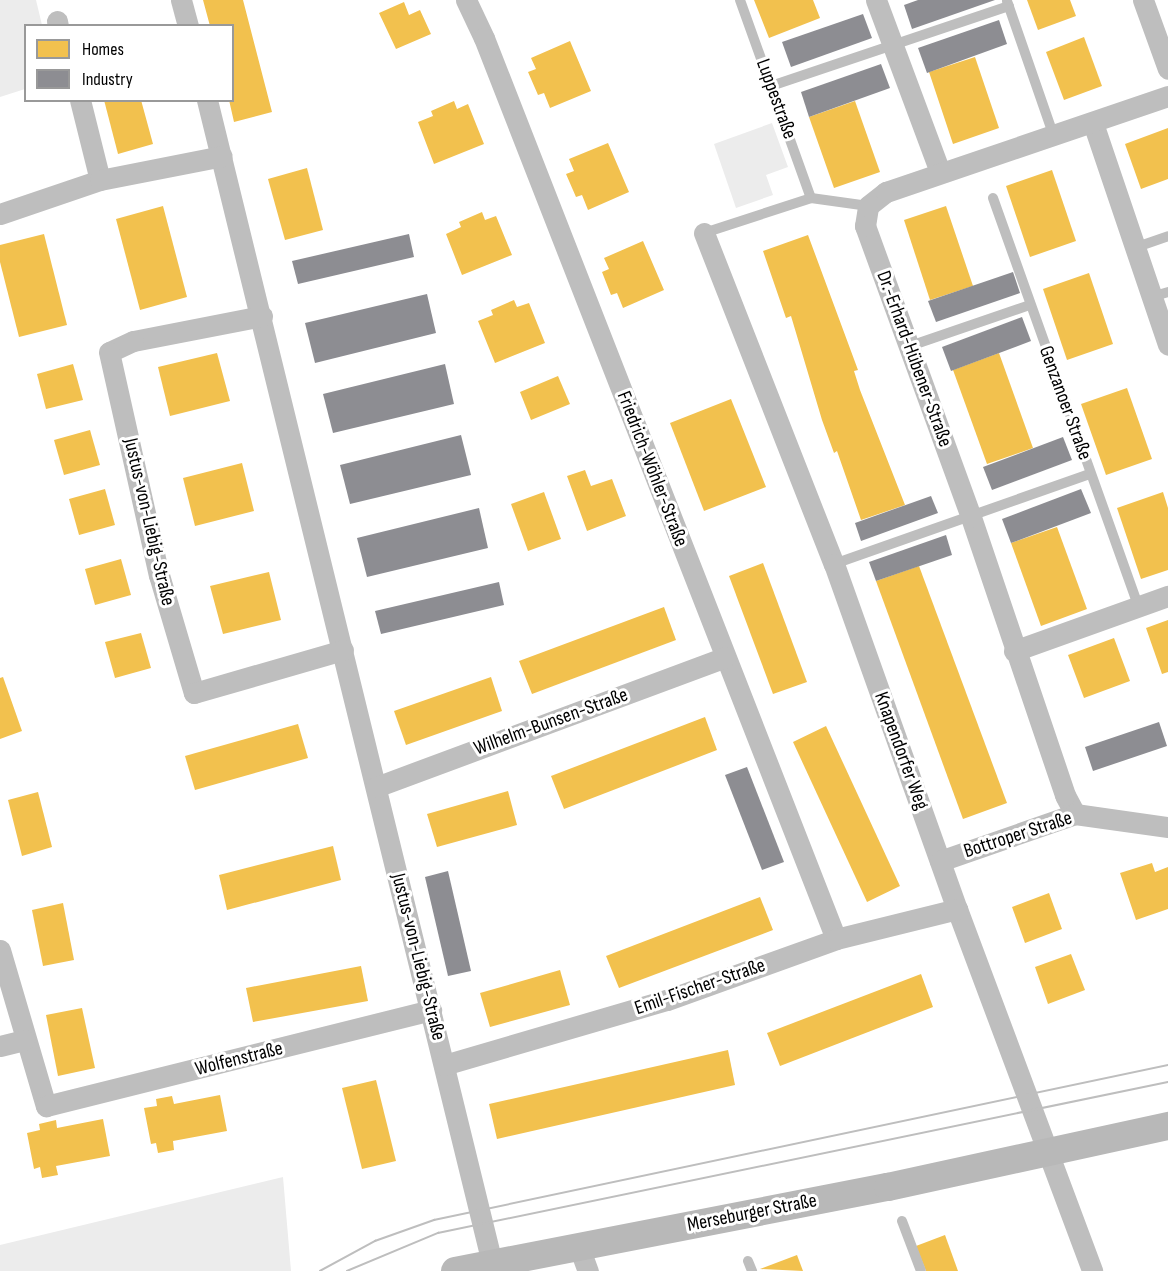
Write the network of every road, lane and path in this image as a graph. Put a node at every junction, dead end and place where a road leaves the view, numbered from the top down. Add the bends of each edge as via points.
1 (181, 0) edge
2 (466, 0) edge
3 (740, 0) edge
4 (876, 0) edge
5 (1143, 0) edge
6 (1008, 3) edge
7 (187, 24) edge
8 (893, 45) junction
9 (1168, 69) edge
10 (771, 86) junction
11 (1168, 96) edge
12 (80, 102) edge
13 (208, 102) edge
14 (1093, 123) junction
15 (1053, 134) junction
16 (222, 156) junction
17 (940, 172) junction
18 (100, 180) junction
19 (811, 198) junction
20 (993, 198) dead end
21 (868, 206) junction
22 (0, 214) edge
23 (704, 233) joint
24 (1168, 236) edge
25 (1134, 248) junction
26 (1160, 295) edge
27 (1030, 305) junction
28 (262, 316) junction
29 (1168, 345) edge
30 (910, 346) junction
31 (1090, 474) junction
32 (971, 517) junction
33 (834, 564) junction
34 (1168, 596) edge
35 (1138, 606) junction
36 (343, 650) junction
37 (1014, 651) junction
38 (726, 657) junction
39 (376, 787) junction
40 (1075, 814) junction
41 (1168, 827) edge
42 (940, 861) junction
43 (957, 909) junction
44 (836, 939) junction
45 (0, 950) edge
46 (431, 1010) junction
47 (24, 1040) junction
48 (0, 1046) edge
49 (444, 1065) junction
50 (1168, 1126) edge
51 (1048, 1150) junction
52 (902, 1221) dead end
53 (578, 1244) junction
54 (492, 1263) junction
55 (455, 1271) edge
56 (588, 1271) edge
57 (921, 1271) edge
58 (1092, 1271) edge

1 - 7 street
2 - 38 street, Friedrich-Wöhler-Straße
3 - 10 lane, Luppestraße
4 - 8 street
5 - 9 street
6 - 8 lane
6 - 15 lane
8 - 10 lane
8 - 17 street
10 - 19 lane, Luppestraße
11 - 14 street
12 - 18 street
13 - 16 street, Justus-von-Liebig-Straße
14 - 15 street
14 - 25 street
15 - 17 street
16 - 18 street
16 - 28 street, Justus-von-Liebig-Straße
17 - 21 street via 886,192
18 - 22 street
19 - 21 lane
19 - 23 lane
20 - 27 lane, Genzanoer Straße
21 - 30 street, Dr.-Erhard-Hübener-Straße via 865,225
23 - 33 street, Knapendorfer Weg
24 - 25 lane
25 - 26 street
26 - 29 street
27 - 30 lane
27 - 31 lane, Genzanoer Straße
28 - 36 street, Justus-von-Liebig-Straße
28 - 36 street, Justus-von-Liebig-Straße via 133,340 109,352 159,575 194,693
30 - 32 street, Dr.-Erhard-Hübener-Straße
31 - 32 lane
31 - 35 lane, Genzanoer Straße
32 - 33 lane
32 - 37 street, Dr.-Erhard-Hübener-Straße
33 - 42 street, Knapendorfer Weg
34 - 35 street
35 - 37 street
36 - 39 street, Justus-von-Liebig-Straße
37 - 40 street, Dr.-Erhard-Hübener-Straße
38 - 39 street, Wilhelm-Bunsen-Straße
38 - 44 street, Friedrich-Wöhler-Straße
39 - 46 street, Justus-von-Liebig-Straße
40 - 41 street, Bottroper Straße
40 - 42 street, Bottroper Straße
42 - 43 street, Knapendorfer Weg
43 - 44 street, Emil-Fischer-Straße
43 - 51 street, Knapendorfer Weg
44 - 49 street, Emil-Fischer-Straße via 668,1000
45 - 47 street
46 - 47 street, Wolfenstraße via 46,1106
46 - 49 street, Justus-von-Liebig-Straße
47 - 48 street
49 - 54 street, Justus-von-Liebig-Straße
50 - 51 street, Merseburger Straße
51 - 53 street, Merseburger Straße via 888,1187
51 - 58 street, Knapendorfer Weg
52 - 57 lane
53 - 54 street, Merseburger Straße
53 - 56 street
54 - 55 street, Merseburger Straße

